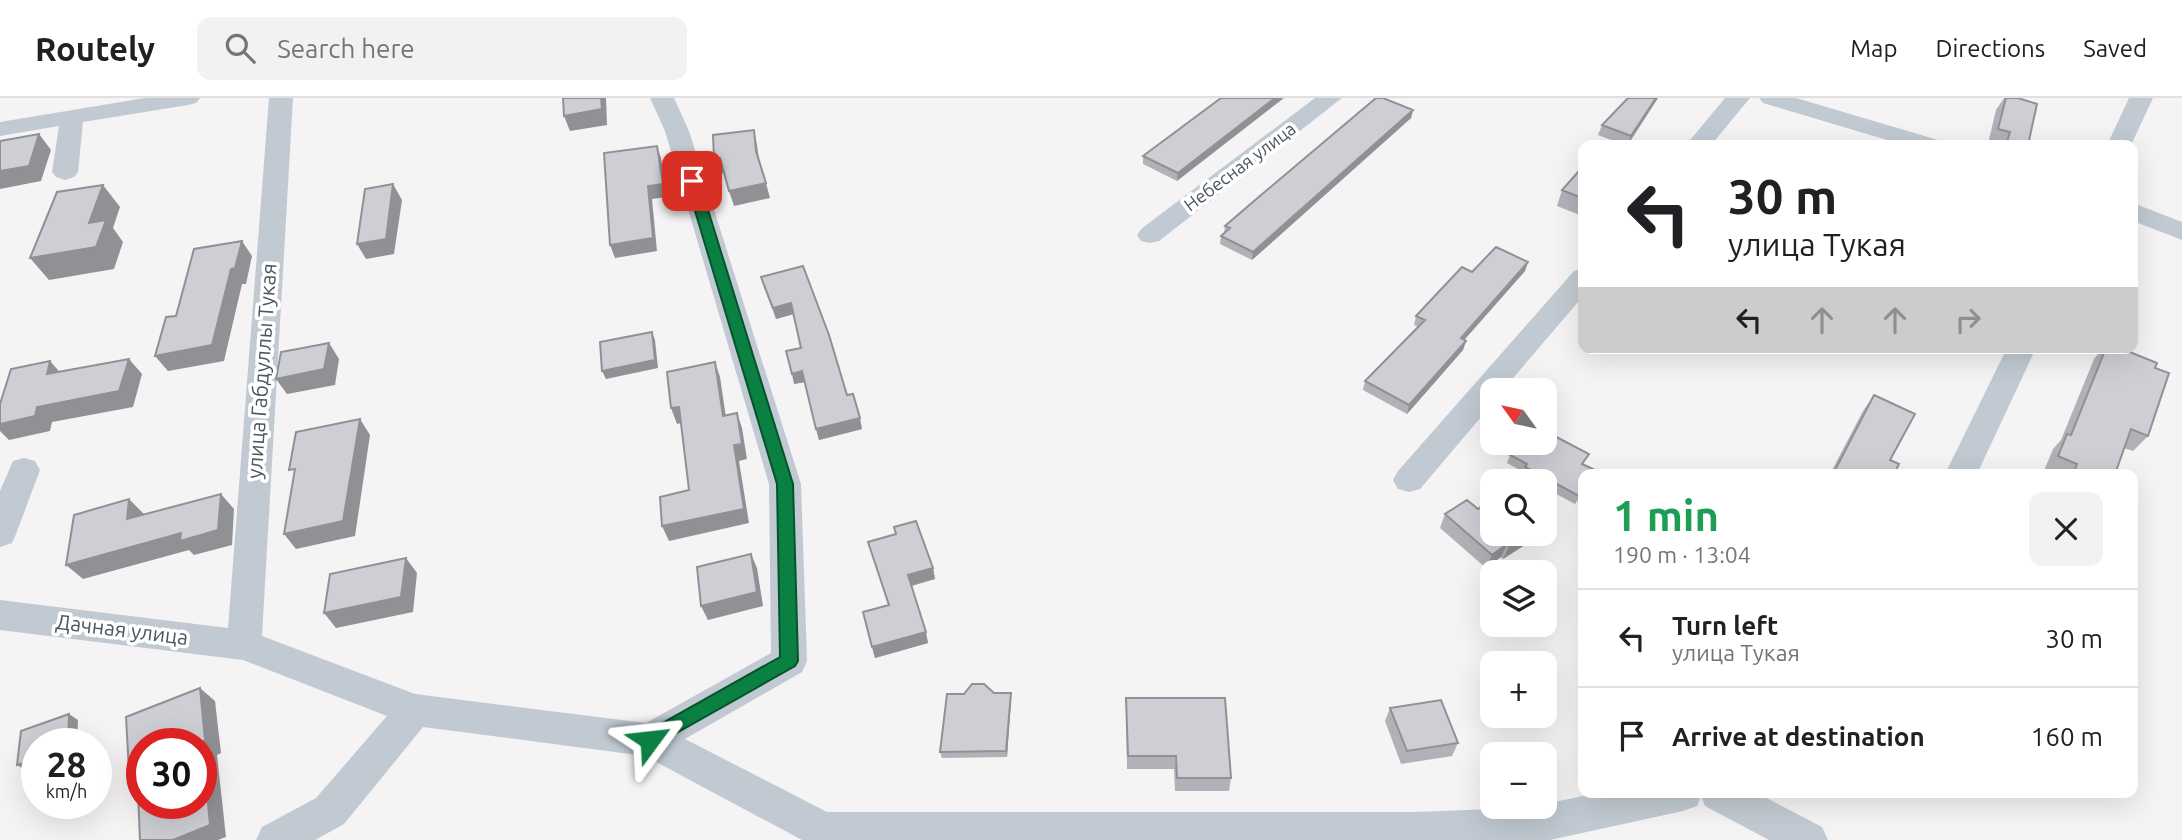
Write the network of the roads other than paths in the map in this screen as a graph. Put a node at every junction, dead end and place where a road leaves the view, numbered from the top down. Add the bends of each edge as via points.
1 (188, 98) edge
2 (281, 98) edge
3 (663, 98) edge
4 (1330, 98) edge
5 (1738, 98) edge
6 (1771, 98) edge
7 (2141, 98) edge
8 (72, 117) junction
9 (0, 129) edge
10 (1702, 140) edge
11 (1912, 140) edge
12 (2121, 140) edge
13 (65, 172) dead end
14 (2138, 213) edge
15 (2182, 232) edge
16 (1150, 235) dead end
17 (1578, 284) edge
18 (2019, 354) edge
19 (1963, 469) edge
20 (24, 470) dead end
21 (1409, 480) dead end
22 (0, 534) edge
23 (0, 615) edge
24 (244, 645) junction
25 (415, 710) junction
26 (650, 740) junction
27 (1660, 798) edge
28 (1728, 798) edge
29 (820, 835) edge
30 (276, 840) edge
31 (1808, 840) edge

1 - 8 street
2 - 24 street, улица Габдуллы Тукая
3 - 26 street via 785,484 789,661
4 - 16 street, Небесная улица
5 - 10 street
6 - 11 street
7 - 12 street
8 - 9 street
8 - 13 street
14 - 15 street
17 - 21 street
18 - 19 street
20 - 22 street
23 - 24 street, Дачная улица
24 - 25 street, Дачная улица
25 - 26 street, Дачная улица
25 - 30 street via 330,811
26 - 29 street
27 - 29 street via 1542,823 1414,831
28 - 31 street

